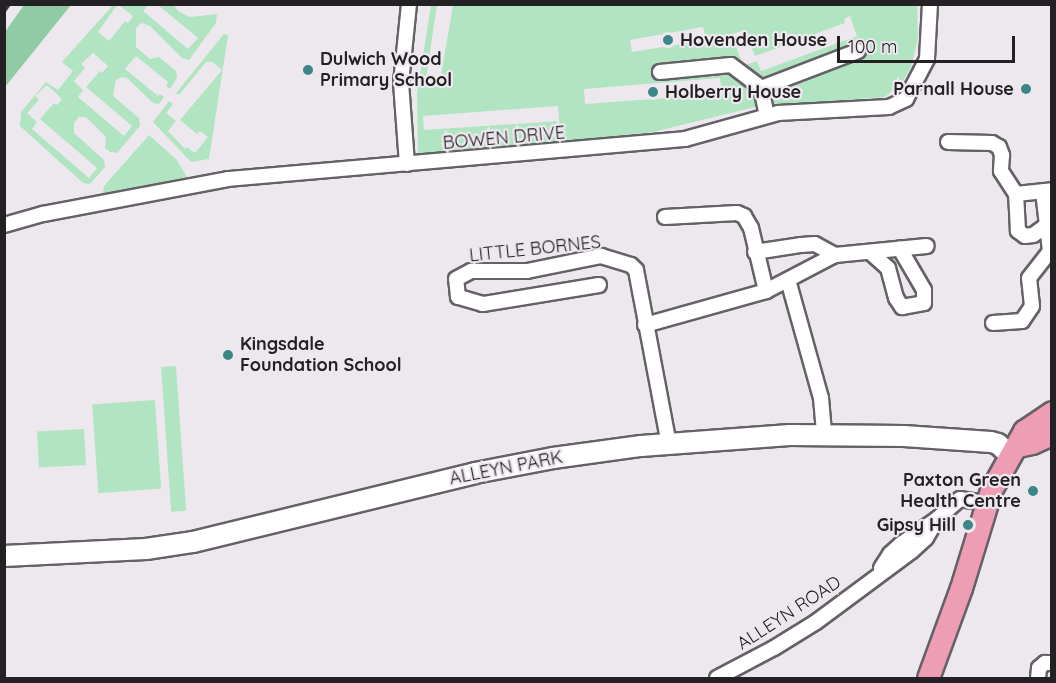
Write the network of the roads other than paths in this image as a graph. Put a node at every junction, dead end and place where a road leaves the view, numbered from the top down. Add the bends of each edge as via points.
1 (409, 4) edge
2 (930, 4) edge
3 (858, 51) dead end
4 (660, 72) dead end
5 (761, 88) junction
6 (766, 116) junction
7 (948, 142) dead end
8 (407, 164) junction
9 (1047, 190) edge
10 (1016, 194) junction
11 (665, 217) dead end
12 (4, 225) edge
13 (1047, 225) junction
14 (927, 246) dead end
15 (900, 249) junction
16 (755, 252) junction
17 (870, 252) junction
18 (835, 255) junction
19 (788, 280) junction
20 (599, 285) dead end
21 (766, 291) junction
22 (993, 323) dead end
23 (645, 325) junction
24 (1052, 412) edge
25 (824, 434) junction
26 (1052, 434) edge
27 (669, 444) junction
28 (1014, 451) junction
29 (986, 503) junction
30 (4, 556) edge
31 (1052, 663) edge
32 (717, 678) edge
33 (928, 678) edge
34 (1038, 678) edge

1 - 8 street via 401,83
2 - 6 street, BOWEN DRIVE via 927,59 906,99 889,107
3 - 5 street
4 - 5 street via 731,65
5 - 6 street
6 - 8 street, BOWEN DRIVE via 685,139
7 - 10 street via 992,143 999,147 1001,171
8 - 12 street, BOWEN DRIVE via 197,184
9 - 10 street
9 - 13 street
10 - 13 street via 1018,231 1025,236 1033,235
11 - 16 street via 737,213 752,228
13 - 22 street via 1050,251 1029,278 1032,306 1022,321
14 - 15 street
15 - 17 street
15 - 17 street via 924,290 924,303 902,308 888,268
16 - 18 street via 815,244
16 - 21 street
17 - 18 street
18 - 19 street
19 - 21 street
19 - 25 street via 821,398
20 - 23 street, LITTLE BORNES via 483,304 458,297 456,279 471,271 543,269 601,256 636,270
21 - 23 street
23 - 27 street, LITTLE BORNES
24 - 28 main road via 1024,431
25 - 27 street, ALLEYN PARK
25 - 28 street, ALLEYN PARK via 976,440
26 - 28 main road
27 - 30 street, ALLEYN PARK via 528,462 193,542 124,551
28 - 29 main road
29 - 32 street, ALLEYN ROAD via 960,499 890,554 879,573 816,621
29 - 33 main road via 961,588
31 - 34 street via 1039,668

